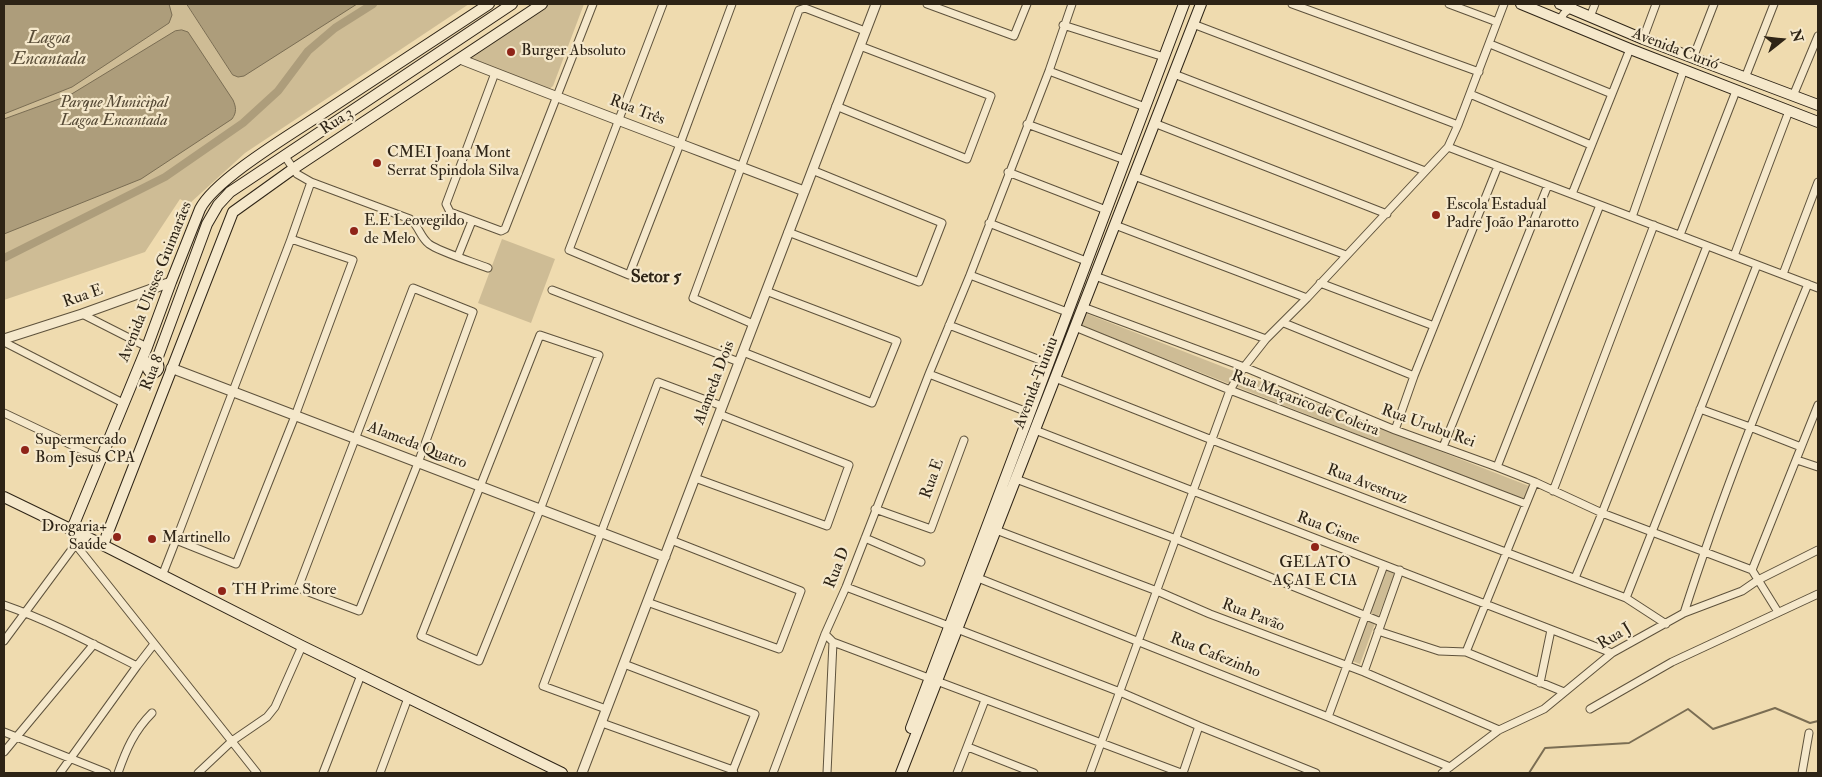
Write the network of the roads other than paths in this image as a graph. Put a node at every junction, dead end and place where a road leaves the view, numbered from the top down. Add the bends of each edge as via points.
1 (489, 4) edge
2 (512, 4) edge
3 (542, 4) edge
4 (593, 4) edge
5 (664, 4) edge
6 (732, 4) edge
7 (876, 4) edge
8 (927, 4) edge
9 (1027, 4) edge
10 (1072, 4) edge
11 (1181, 4) edge
12 (1201, 4) edge
13 (1292, 4) edge
14 (1449, 4) edge
15 (1504, 4) edge
16 (1521, 4) edge
17 (1560, 4) edge
18 (1595, 4) edge
19 (1656, 4) edge
20 (1714, 4) edge
21 (1774, 4) edge
22 (1572, 6) edge
23 (1590, 17) junction
24 (1560, 20) junction
25 (1497, 22) junction
26 (1193, 24) junction
27 (1063, 25) junction
28 (1571, 25) junction
29 (865, 31) junction
30 (1818, 36) edge
31 (1643, 39) junction
32 (1490, 44) junction
33 (860, 46) junction
34 (1630, 49) junction
35 (1164, 57) junction
36 (1693, 58) junction
37 (460, 59) junction
38 (1684, 69) junction
39 (1049, 71) junction
40 (1479, 72) junction
41 (495, 73) junction
42 (1174, 74) junction
43 (1745, 78) junction
44 (1736, 91) junction
45 (1470, 94) junction
46 (1612, 94) junction
47 (1793, 96) junction
48 (557, 98) junction
49 (836, 106) junction
50 (1818, 106) edge
51 (1145, 107) junction
52 (1789, 110) junction
53 (620, 119) junction
54 (1818, 122) edge
55 (1154, 123) junction
56 (1027, 124) junction
57 (1458, 125) junction
58 (276, 144) junction
59 (680, 144) junction
60 (1592, 145) junction
61 (1448, 147) junction
62 (284, 155) junction
63 (1125, 160) junction
64 (1498, 166) junction
65 (742, 167) junction
66 (293, 169) junction
67 (812, 170) junction
68 (1425, 171) junction
69 (1008, 172) junction
70 (1134, 176) junction
71 (311, 182) junction
72 (1818, 182) edge
73 (1548, 185) junction
74 (1115, 186) junction
75 (804, 191) junction
76 (1128, 191) junction
77 (1572, 194) junction
78 (1600, 205) junction
79 (1106, 210) junction
80 (233, 212) joint
81 (1387, 214) junction
82 (1632, 217) junction
83 (472, 221) junction
84 (989, 223) junction
85 (1115, 225) junction
86 (1654, 225) junction
87 (788, 232) junction
88 (1680, 235) junction
89 (291, 239) junction
90 (1707, 246) junction
91 (1346, 255) junction
92 (458, 256) junction
93 (1734, 256) junction
94 (1086, 261) junction
95 (1757, 264) junction
96 (488, 268) dead end
97 (1783, 274) junction
98 (970, 275) junction
99 (1095, 276) junction
100 (171, 282) junction
101 (1320, 283) junction
102 (1808, 284) junction
103 (1818, 288) edge
104 (552, 290) dead end
105 (766, 291) junction
106 (1308, 298) junction
107 (1083, 307) junction
108 (1068, 312) junction
109 (82, 314) junction
110 (1284, 323) junction
111 (753, 324) junction
112 (950, 325) junction
113 (1434, 326) junction
114 (1075, 327) junction
115 (1266, 339) junction
116 (4, 341) edge
117 (146, 347) junction
118 (743, 352) junction
119 (739, 362) junction
120 (151, 363) junction
121 (1048, 363) junction
122 (171, 368) junction
123 (1244, 368) junction
124 (929, 374) junction
125 (1414, 376) junction
126 (1055, 378) junction
127 (1230, 390) junction
128 (233, 392) junction
129 (123, 403) junction
130 (1818, 405) edge
131 (721, 410) junction
132 (1700, 410) junction
133 (4, 413) edge
134 (1030, 414) junction
135 (295, 416) junction
136 (1750, 426) junction
137 (1035, 430) junction
138 (1395, 430) junction
139 (356, 439) junction
140 (1019, 439) junction
141 (964, 440) dead end
142 (1212, 440) junction
143 (1030, 443) junction
144 (1444, 447) junction
145 (1801, 448) junction
146 (101, 459) junction
147 (1797, 460) junction
148 (418, 463) junction
149 (1498, 467) junction
150 (1818, 467) edge
151 (695, 478) junction
152 (1016, 479) junction
153 (1536, 482) junction
154 (480, 486) junction
155 (1193, 491) junction
156 (1553, 491) junction
157 (4, 497) edge
158 (1526, 504) junction
159 (875, 509) junction
160 (540, 510) junction
161 (1602, 513) junction
162 (72, 529) junction
163 (996, 530) junction
164 (1652, 531) junction
165 (600, 533) junction
166 (82, 534) junction
167 (865, 538) junction
168 (1176, 539) junction
169 (176, 540) junction
170 (671, 540) junction
171 (76, 544) junction
172 (103, 545) junction
173 (1818, 550) edge
174 (1704, 552) junction
175 (1506, 553) junction
176 (665, 557) junction
177 (921, 562) dead end
178 (1384, 565) junction
179 (1400, 570) junction
180 (1752, 570) junction
181 (973, 575) junction
182 (162, 576) junction
183 (1575, 578) junction
184 (1758, 580) junction
185 (846, 587) junction
186 (1157, 591) junction
187 (1818, 594) edge
188 (1626, 598) junction
189 (647, 602) junction
190 (1486, 604) junction
191 (4, 605) edge
192 (24, 612) junction
193 (1778, 612) junction
194 (1684, 613) junction
195 (1366, 617) junction
196 (1381, 622) junction
197 (1666, 624) junction
198 (953, 627) junction
199 (1551, 630) junction
200 (1378, 631) junction
201 (825, 634) junction
202 (4, 641) edge
203 (1139, 641) junction
204 (833, 642) junction
205 (94, 644) junction
206 (154, 644) junction
207 (302, 646) junction
208 (1466, 652) junction
209 (1612, 653) junction
210 (624, 664) junction
211 (137, 666) junction
212 (1347, 666) junction
213 (1364, 672) junction
214 (361, 675) junction
215 (933, 680) junction
216 (1540, 683) junction
217 (1120, 692) junction
218 (1564, 692) junction
219 (408, 698) junction
220 (986, 700) junction
221 (606, 709) junction
222 (1590, 709) dead end
223 (152, 713) dead end
224 (1328, 717) junction
225 (602, 723) junction
226 (1199, 726) junction
227 (1499, 730) junction
228 (4, 732) edge
229 (1809, 733) dead end
230 (16, 737) junction
231 (232, 741) junction
232 (1101, 744) junction
233 (968, 747) junction
234 (4, 752) edge
235 (70, 759) junction
236 (1450, 767) junction
237 (734, 772) edge
238 (60, 773) edge
239 (107, 773) edge
240 (118, 773) edge
241 (198, 773) edge
242 (257, 773) edge
243 (323, 773) edge
244 (380, 773) edge
245 (562, 773) edge
246 (582, 773) edge
247 (773, 773) edge
248 (828, 773) edge
249 (895, 773) edge
250 (901, 773) edge
251 (957, 773) edge
252 (1034, 773) edge
253 (1090, 773) edge
254 (1178, 773) edge
255 (1316, 773) edge
256 (1442, 773) edge
257 (1802, 773) edge

1 - 58 main road, Avenida Ulisses Guimarães
2 - 62 main road, Avenida Ulisses Guimarães
3 - 37 main road
4 - 48 street
5 - 53 street
6 - 59 street
7 - 29 street, Alameda Dois
8 - 9 street via 1014,36
10 - 27 street, Rua D
11 - 35 main road, Avenida Tuiuiu
12 - 26 main road, Avenida Tuiuiu
13 - 40 street
14 - 25 street
15 - 25 street
16 - 24 main road, Avenida Curió
17 - 22 main road, Avenida Curió
18 - 23 street
19 - 31 street
20 - 36 street
21 - 43 street
22 - 23 main road, Avenida Curió
22 - 24 street
22 - 28 street
23 - 31 main road, Avenida Curió
24 - 28 main road, Avenida Curió
25 - 32 street
26 - 42 main road, Avenida Tuiuiu
26 - 57 street
27 - 35 street
27 - 39 street, Rua D
28 - 34 main road, Avenida Curió
29 - 33 street, Alameda Dois
29 - 65 street via 805,8 800,9
30 - 47 street
31 - 36 main road, Avenida Curió
32 - 40 street
32 - 46 street
33 - 49 street, Alameda Dois
33 - 49 street via 991,96 968,159
34 - 38 main road, Avenida Curió
34 - 46 street
35 - 51 main road, Avenida Tuiuiu
36 - 43 main road, Avenida Curió
37 - 41 street, Rua Três
37 - 66 main road, Rua 3
38 - 44 main road, Avenida Curió
38 - 82 street
39 - 51 street
39 - 56 street, Rua D
40 - 45 street
41 - 48 street, Rua Três
41 - 83 street via 446,204 450,212
42 - 55 main road, Avenida Tuiuiu
42 - 68 street
43 - 47 main road, Avenida Curió
44 - 52 main road, Avenida Curió
44 - 88 street
45 - 57 street
45 - 60 street
46 - 60 street
47 - 50 main road, Avenida Curió
48 - 53 street, Rua Três
48 - 83 street via 505,229 498,230
49 - 67 street, Alameda Dois
51 - 63 main road, Avenida Tuiuiu
52 - 54 main road, Avenida Curió
52 - 93 street
53 - 59 street, Rua Três
53 - 59 street via 569,250 628,275
55 - 70 main road, Avenida Tuiuiu
55 - 81 street
56 - 63 street
56 - 69 street, Rua D
57 - 61 street
58 - 62 main road
58 - 100 main road, Avenida Ulisses Guimarães via 206,199
59 - 65 street, Rua Três
60 - 77 street
61 - 64 street
61 - 68 street
62 - 66 street
62 - 120 main road, Avenida Ulisses Guimarães via 230,192 214,210
63 - 74 main road, Avenida Tuiuiu
64 - 73 street
64 - 113 street
65 - 75 street, Rua Três
65 - 111 street via 693,298
66 - 71 street
66 - 80 main road, Rua 3
67 - 75 street, Alameda Dois
67 - 87 street via 942,223 919,282
68 - 81 street
69 - 79 street
69 - 84 street, Rua D
70 - 76 main road, Avenida Tuiuiu
70 - 91 street
71 - 89 street
71 - 92 street via 410,220 418,226 428,244
72 - 97 street
73 - 77 street
73 - 144 street
74 - 76 main road
74 - 79 main road, Avenida Tuiuiu
75 - 87 street, Alameda Dois
76 - 85 main road, Avenida Tuiuiu
77 - 78 street
78 - 82 street
78 - 149 street
79 - 94 main road, Avenida Tuiuiu
80 - 122 main road, Rua 8
81 - 91 street
82 - 86 street
83 - 92 street
84 - 94 street
84 - 98 street, Rua D
85 - 99 main road, Avenida Tuiuiu
85 - 106 street
86 - 88 street
86 - 156 street
87 - 105 street, Alameda Dois
88 - 90 street
89 - 128 street
89 - 135 street via 353,260
90 - 93 street
90 - 161 street
91 - 101 street
92 - 96 street
93 - 95 street
94 - 108 main road, Avenida Tuiuiu
95 - 97 street
95 - 132 street
97 - 102 street
98 - 108 street
98 - 112 street, Rua D
99 - 107 main road, Avenida Tuiuiu
99 - 115 street
100 - 109 street, Rua E
100 - 117 main road, Avenida Ulisses Guimarães
101 - 106 street
101 - 113 street
102 - 103 street
102 - 136 street
104 - 119 street
105 - 111 street, Alameda Dois
105 - 118 street via 897,341 872,403
106 - 110 street
107 - 114 main road, Avenida Tuiuiu
107 - 123 street, Rua Urubu Rei
108 - 121 main road, Avenida Tuiuiu
109 - 116 street, Rua E
109 - 117 street
110 - 115 street
110 - 125 street
111 - 118 street, Alameda Dois
112 - 121 street
112 - 124 street, Rua D
113 - 125 street
114 - 126 main road, Avenida Tuiuiu
114 - 127 street, Rua Maçarico de Coleira
115 - 123 street
116 - 129 street
117 - 120 main road, Avenida Ulisses Guimarães
118 - 119 street, Alameda Dois
119 - 131 street, Alameda Dois
120 - 122 main road, Alameda Quatro
120 - 129 main road, Avenida Ulisses Guimarães
121 - 134 main road, Avenida Tuiuiu
122 - 128 street, Alameda Quatro
122 - 172 main road, Rua 8
123 - 127 street
123 - 138 street, Rua Urubu Rei
124 - 134 street
124 - 159 street, Rua D
125 - 138 street
126 - 137 main road, Avenida Tuiuiu
126 - 142 street, Rua Avestruz
127 - 142 street
127 - 158 street, Rua Maçarico de Coleira
128 - 135 street, Alameda Quatro
128 - 169 street
129 - 146 main road, Avenida Ulisses Guimarães
130 - 145 street
131 - 151 street, Alameda Dois
131 - 151 street via 849,465 826,526
131 - 165 street via 658,382
132 - 136 street
132 - 164 street
133 - 146 street
134 - 140 main road, Avenida Tuiuiu
135 - 139 street, Alameda Quatro
135 - 169 street via 236,564
136 - 145 street
136 - 174 street
137 - 143 main road, Avenida Tuiuiu
137 - 155 street, Rua Cisne
138 - 144 street, Rua Urubu Rei
139 - 148 street, Alameda Quatro
139 - 148 street via 298,588 360,611
139 - 148 street via 413,288 473,312
140 - 143 main road
140 - 181 main road, Avenida Tuiuiu
141 - 159 street, Rua E via 931,529
142 - 155 street
142 - 175 street, Rua Avestruz
143 - 152 main road, Avenida Tuiuiu
144 - 149 street, Rua Urubu Rei
145 - 147 street
146 - 162 main road, Avenida Ulisses Guimarães
147 - 150 street
147 - 180 street
148 - 154 street, Alameda Quatro
149 - 153 street, Rua Urubu Rei
151 - 170 street, Alameda Dois
152 - 163 main road, Avenida Tuiuiu
152 - 168 street
153 - 156 street, Rua Urubu Rei
153 - 158 street
154 - 160 street, Alameda Quatro
154 - 160 street via 421,636 479,660
154 - 160 street via 540,335 599,355
155 - 168 street
155 - 178 street, Rua Cisne
156 - 161 street, Rua Urubu Rei
157 - 162 main road
158 - 175 street
159 - 167 street, Rua D
160 - 165 street, Alameda Quatro
161 - 164 street, Rua Urubu Rei
161 - 183 street
162 - 166 main road
163 - 181 main road, Avenida Tuiuiu
163 - 186 street, Rua Pavão
164 - 174 street, Rua Urubu Rei
164 - 188 street
165 - 176 street, Alameda Quatro
165 - 221 street via 543,686
166 - 171 street
166 - 172 main road
167 - 177 street
167 - 185 street, Rua D
168 - 186 street
168 - 195 street
169 - 182 street
170 - 176 street, Alameda Dois
170 - 189 street via 801,591 779,649
171 - 192 street
171 - 206 street
172 - 182 main road
173 - 184 street, Rua J
174 - 180 street, Rua Urubu Rei
174 - 194 street
175 - 183 street, Rua Avestruz
175 - 190 street
176 - 189 street, Alameda Dois
178 - 179 street, Rua Cisne
178 - 195 street
179 - 190 street, Rua Cisne
179 - 196 street
180 - 184 street
181 - 198 main road, Avenida Tuiuiu
181 - 203 street, Rua Cafezinho
182 - 207 main road
183 - 188 street, Rua Avestruz
184 - 193 street
184 - 194 street, Rua J via 1742,590
185 - 198 street
185 - 201 street, Rua D
186 - 203 street
186 - 212 street, Rua Pavão
187 - 193 street
188 - 197 street, Rua Avestruz
189 - 210 street, Alameda Dois
190 - 199 street, Rua Cisne
190 - 208 street
191 - 192 street
192 - 202 street
192 - 205 street
193 - 222 street via 1672,662
194 - 197 street, Rua J
195 - 196 street
195 - 212 street
196 - 200 street
197 - 209 street, Rua J
198 - 215 main road, Avenida Tuiuiu
198 - 217 street
199 - 209 street, Rua Cisne
199 - 216 street
200 - 208 street via 1439,651
200 - 213 street
201 - 204 street
201 - 247 street, Rua D
203 - 217 street
203 - 224 street, Rua Cafezinho
204 - 215 street
204 - 248 street
205 - 211 street
205 - 230 street
206 - 211 street
206 - 231 street
207 - 214 main road
207 - 231 street via 275,707 267,717
208 - 216 street
209 - 218 street, Rua J
210 - 221 street, Alameda Dois
210 - 237 street via 755,714
211 - 235 street
212 - 213 street, Rua Pavão
212 - 224 street
213 - 227 street, Rua Pavão
214 - 219 main road
214 - 243 street
215 - 220 street
215 - 249 main road, Avenida Tuiuiu
215 - 250 main road, Avenida Tuiuiu
216 - 218 street
217 - 226 street
217 - 232 street
218 - 227 street, Rua J via 1544,709
219 - 244 street
219 - 245 main road
220 - 232 street
220 - 233 street
221 - 225 street, Alameda Dois
223 - 240 street via 133,736
224 - 236 street, Rua Cafezinho
225 - 237 street
225 - 246 street, Alameda Dois
226 - 254 street
226 - 255 street
227 - 236 street, Rua J
228 - 230 street
229 - 257 street
230 - 234 street
230 - 235 street
231 - 241 street
231 - 242 street
232 - 253 street
232 - 254 street
233 - 251 street
233 - 252 street
235 - 238 street
235 - 239 street
236 - 256 street, Rua J

